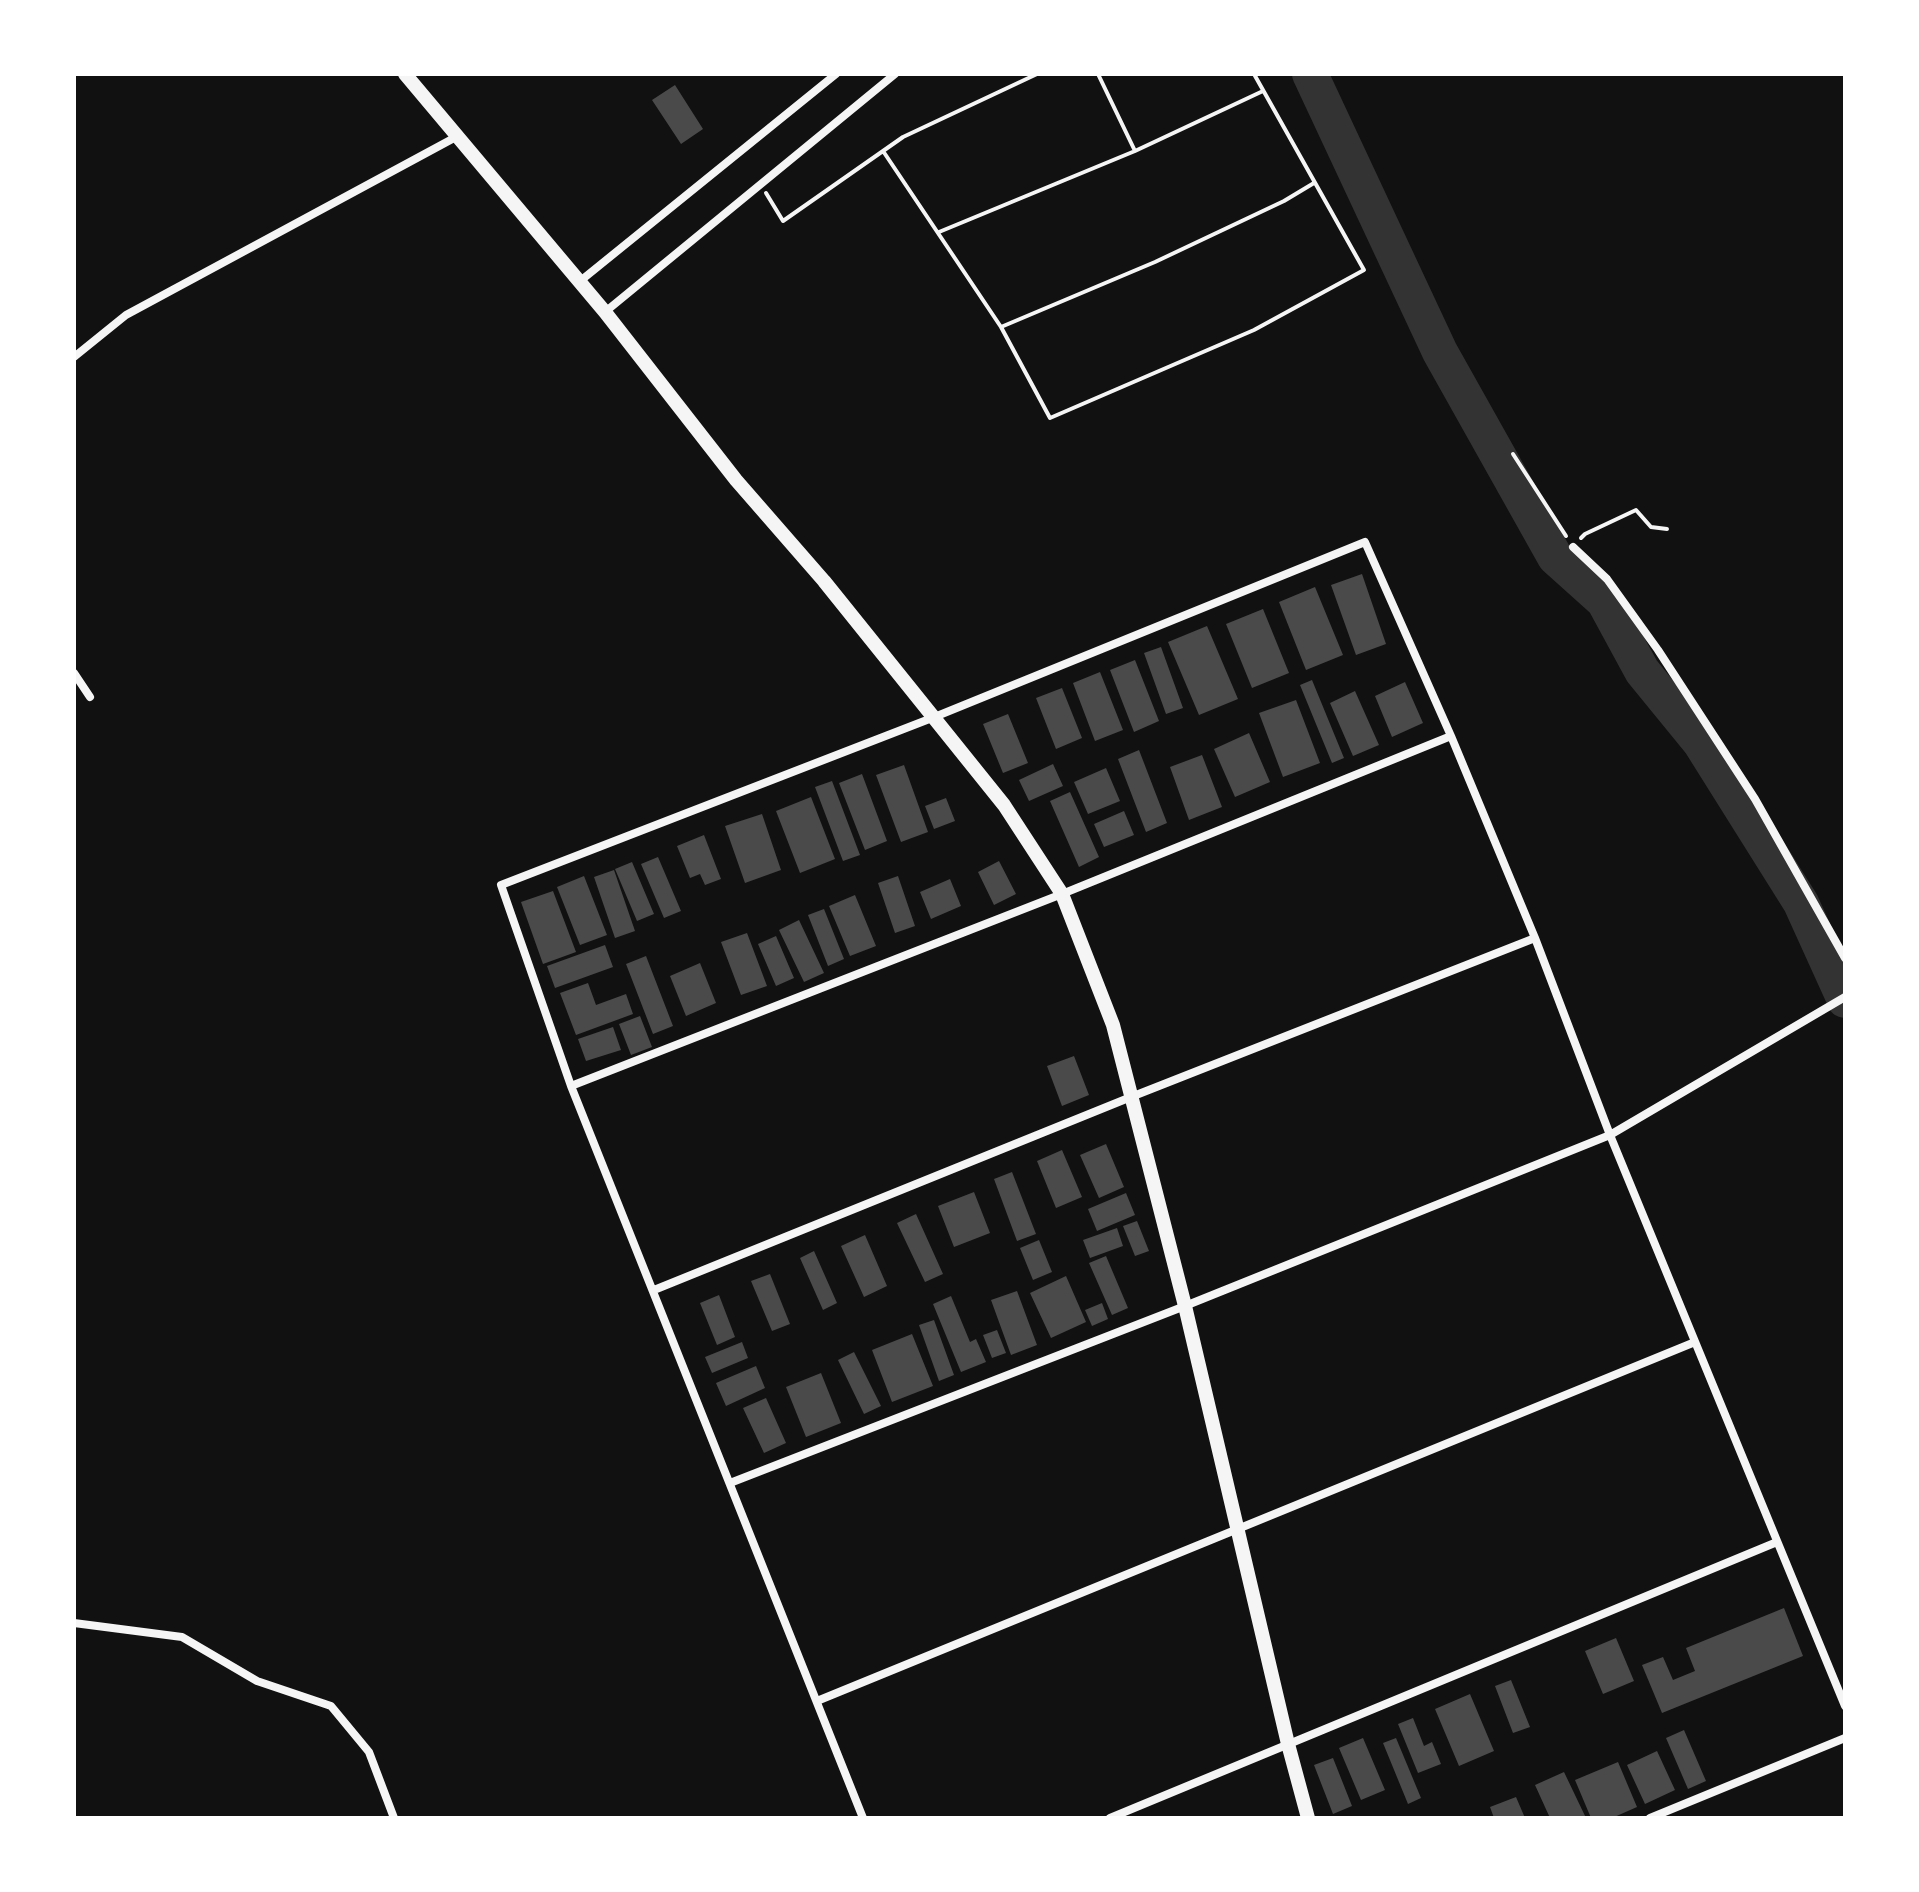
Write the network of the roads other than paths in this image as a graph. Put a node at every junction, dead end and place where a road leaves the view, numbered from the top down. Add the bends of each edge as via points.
1 (405, 74) edge
2 (836, 74) edge
3 (895, 74) edge
4 (456, 137) junction
5 (579, 282) junction
6 (605, 312) junction
7 (74, 357) edge
8 (1573, 547) road end
9 (74, 673) edge
10 (90, 697) dead end
11 (932, 718) junction
12 (1451, 736) junction
13 (1062, 894) junction
14 (1535, 938) junction
15 (1845, 958) edge
16 (1845, 997) edge
17 (571, 1086) junction
18 (1131, 1097) junction
19 (1610, 1135) junction
20 (654, 1290) junction
21 (1185, 1306) junction
22 (1695, 1342) junction
23 (730, 1483) junction
24 (1237, 1529) junction
25 (1777, 1542) junction
26 (74, 1623) edge
27 (817, 1701) junction
28 (1845, 1706) edge
29 (1845, 1738) edge
30 (1288, 1744) junction
31 (394, 1818) edge
32 (863, 1818) edge
33 (1110, 1818) edge
34 (1308, 1818) edge
35 (1650, 1818) edge

1 - 4 highway
2 - 5 street
3 - 6 street
4 - 5 highway
4 - 7 street via 126,315
5 - 6 highway
6 - 11 highway
8 - 15 street via 1607,579 1658,650 1755,799
9 - 10 street
11 - 12 street via 1365,542
11 - 13 highway via 1004,805
11 - 17 street via 501,885
12 - 13 street
12 - 14 street
13 - 17 street
13 - 18 highway via 1113,1025
14 - 18 street
14 - 19 street
16 - 19 street
17 - 20 street
18 - 20 street
18 - 21 highway
19 - 21 street
19 - 22 street
20 - 23 street
21 - 23 street
21 - 24 highway
22 - 24 street
22 - 25 street
23 - 27 street
24 - 27 street
24 - 30 highway
25 - 28 street
25 - 30 street
26 - 31 street via 182,1637 257,1681 331,1706 369,1752
27 - 32 street
29 - 35 street
30 - 33 street
30 - 34 highway

